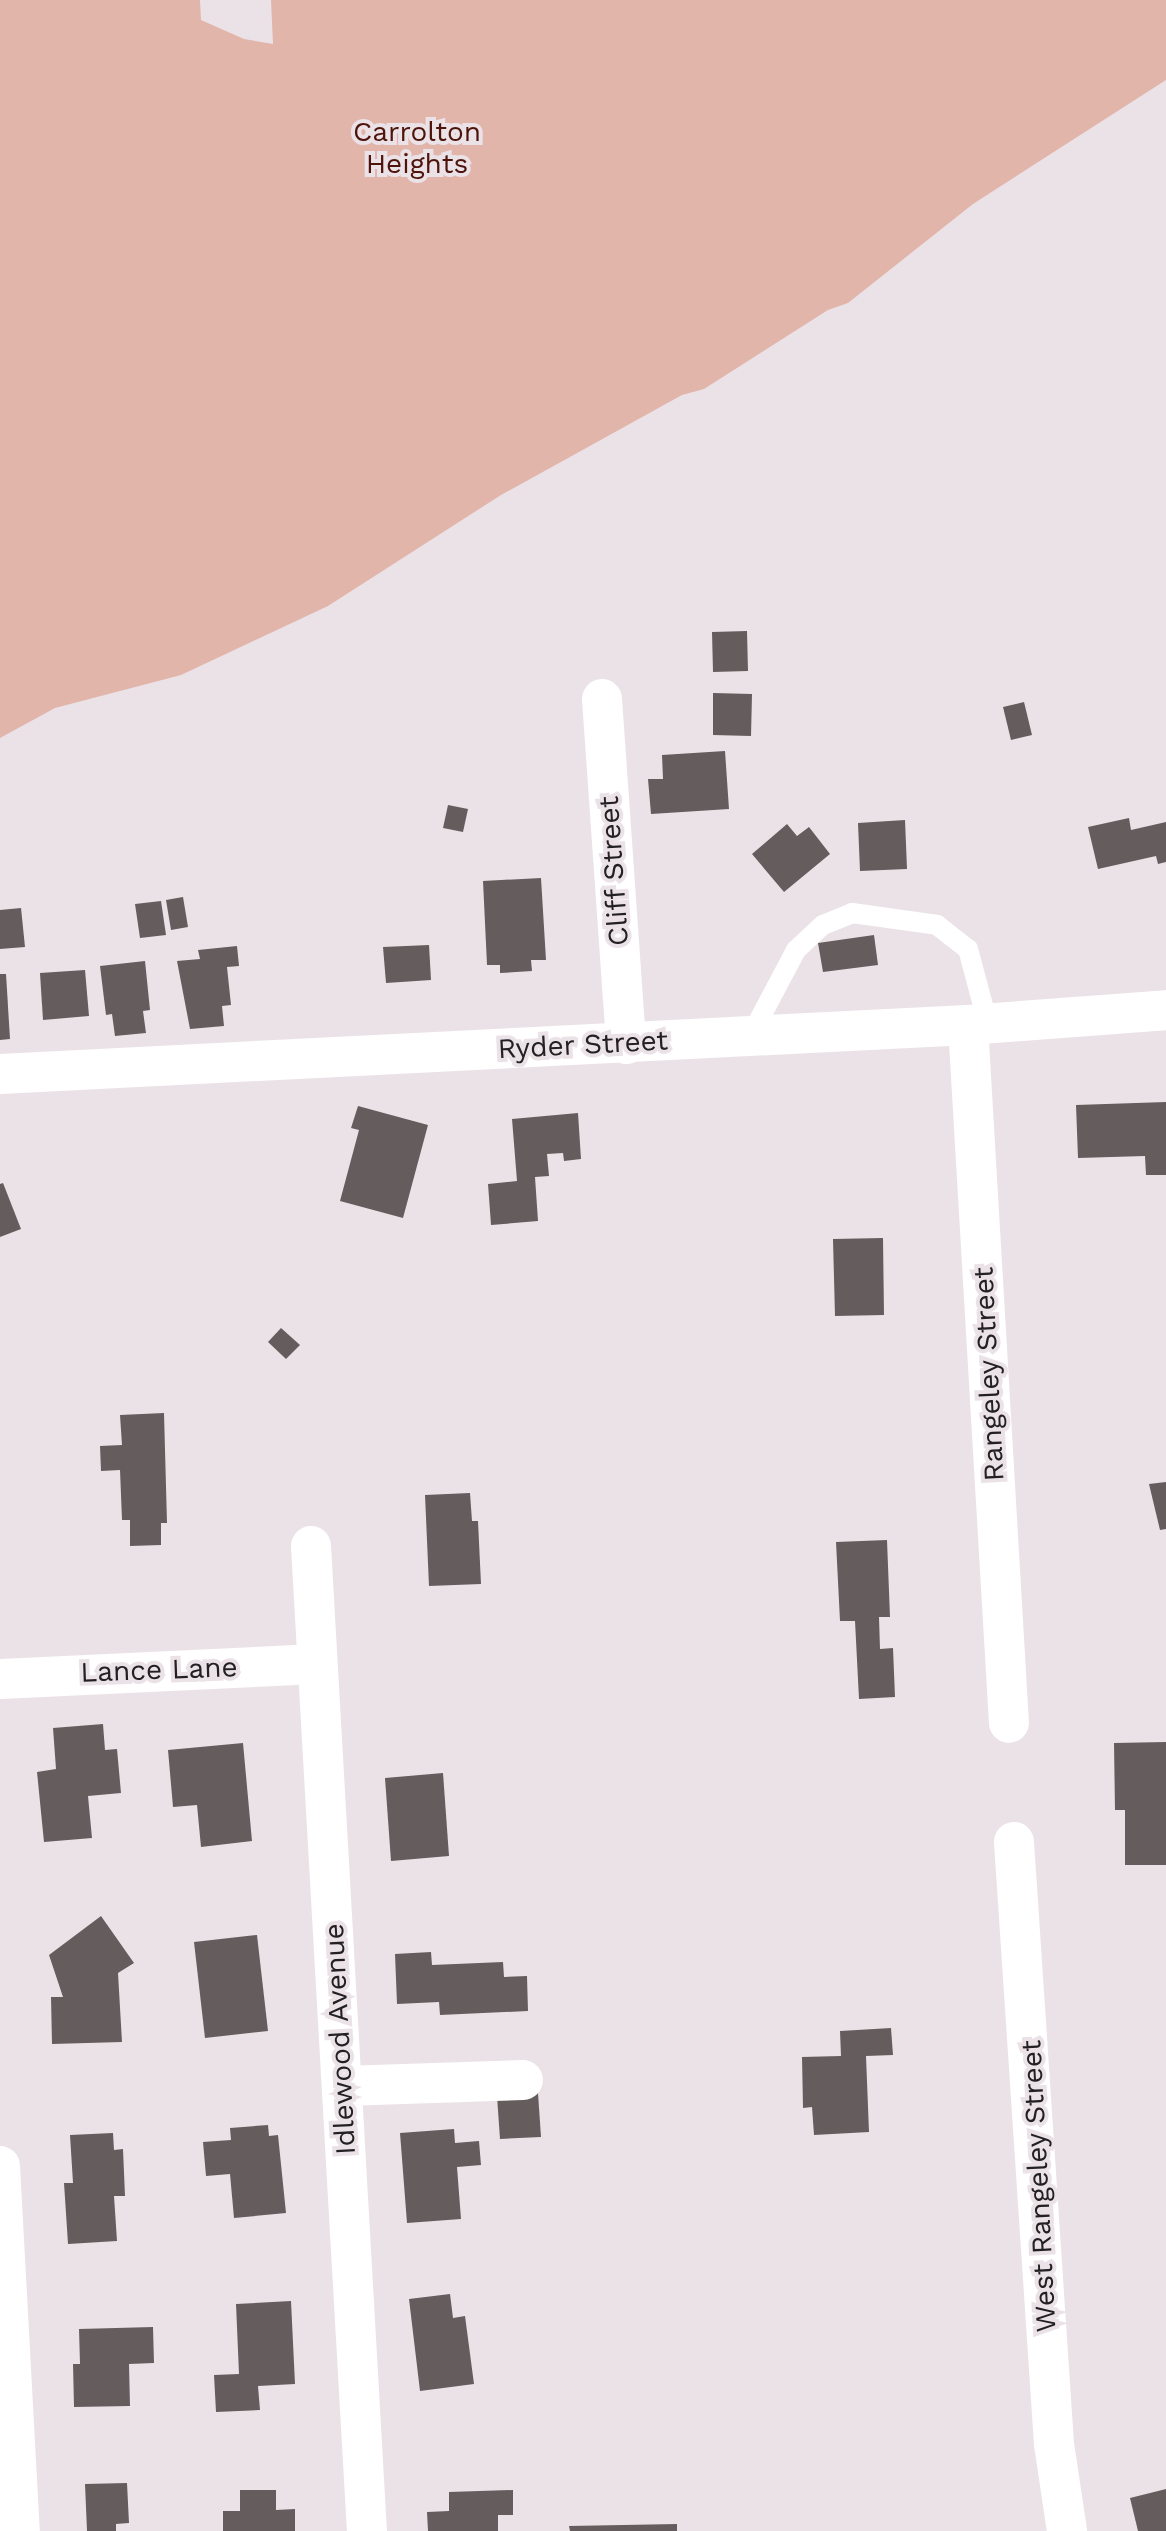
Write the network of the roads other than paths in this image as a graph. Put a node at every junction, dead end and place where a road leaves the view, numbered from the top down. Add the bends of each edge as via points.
1 (602, 699) dead end
2 (1166, 1010) edge
3 (978, 1025) junction
4 (750, 1037) junction
5 (626, 1044) junction
6 (0, 1074) edge
7 (311, 1546) dead end
8 (317, 1664) junction
9 (0, 1679) edge
10 (1009, 1723) dead end
11 (1014, 1842) dead end
12 (523, 2080) dead end
13 (343, 2086) junction
14 (0, 2166) edge
15 (20, 2531) edge
16 (367, 2531) edge
17 (1067, 2531) edge

1 - 5 street, Cliff Street
2 - 3 street, Ryder Street
3 - 4 street, Ryder Street
3 - 4 lane via 968,949 937,925 852,913 823,925 796,950
3 - 10 street, Rangeley Street
4 - 5 street, Ryder Street
5 - 6 street, Ryder Street
7 - 8 street, Idlewood Avenue
8 - 9 street, Lance Lane
8 - 13 street, Idlewood Avenue
11 - 17 street, West Rangeley Street via 1054,2444
12 - 13 street
13 - 16 street, Idlewood Avenue
14 - 15 street

